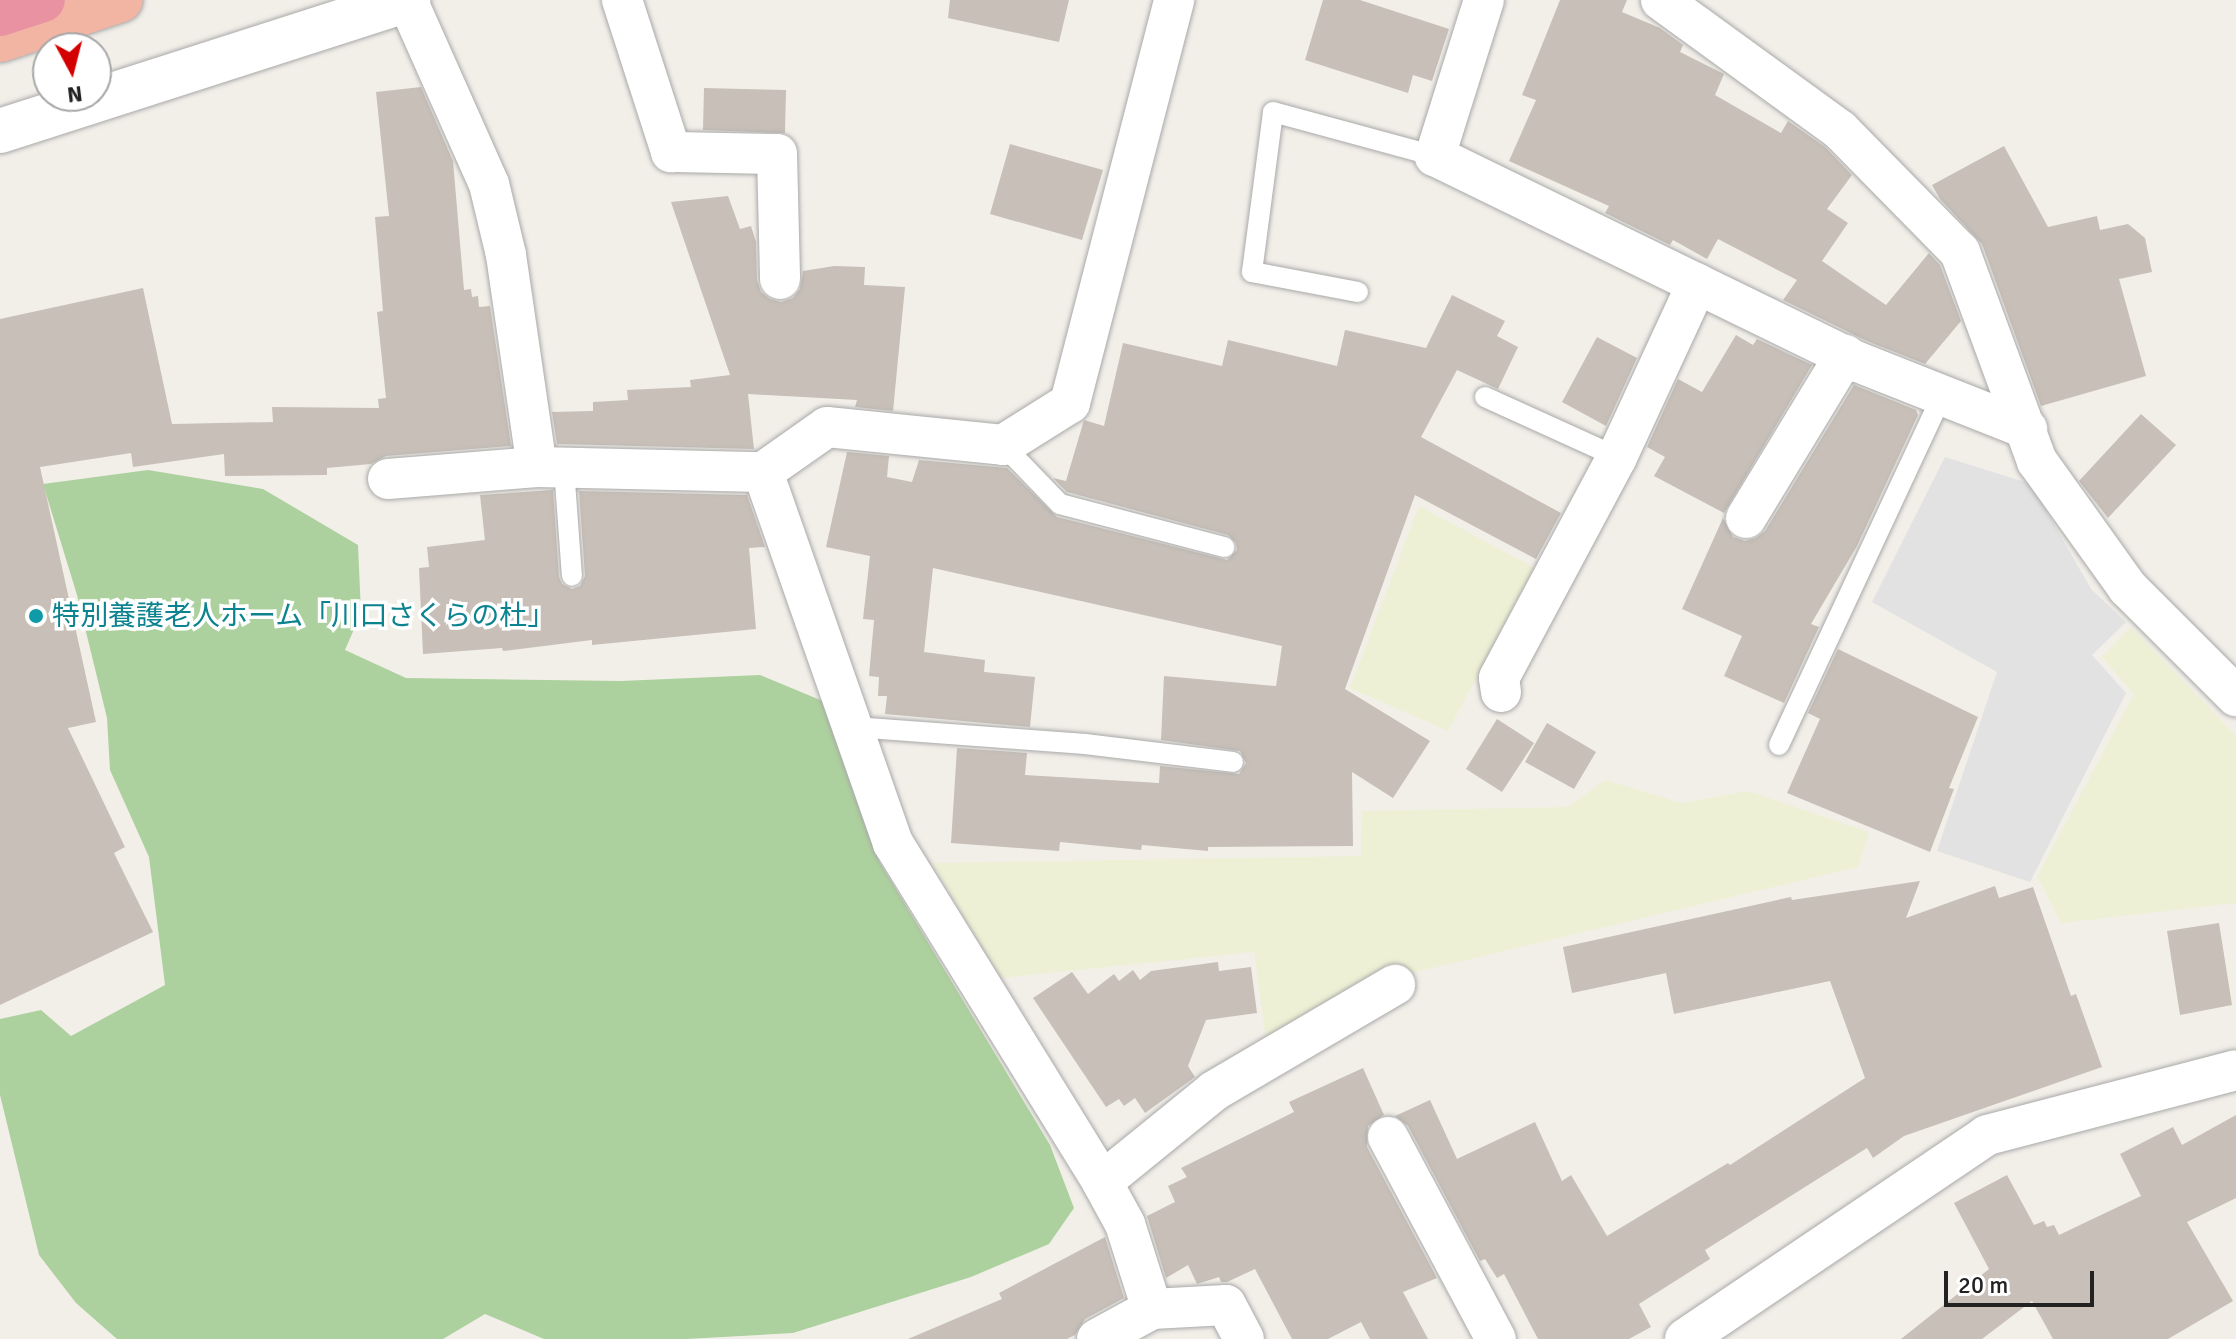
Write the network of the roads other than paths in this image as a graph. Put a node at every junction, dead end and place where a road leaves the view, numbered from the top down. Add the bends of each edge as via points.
1 (43, 0) edge
2 (121, 0) edge
3 (408, 0) edge
4 (622, 0) edge
5 (1174, 0) edge
6 (1484, 0) edge
7 (1661, 0) edge
8 (0, 14) edge
9 (0, 40) edge
10 (0, 131) edge
11 (1435, 156) junction
12 (780, 279) dead end
13 (1697, 284) junction
14 (1358, 292) dead end
15 (1845, 355) junction
16 (1942, 395) junction
17 (1485, 397) dead end
18 (2027, 429) junction
19 (1003, 445) junction
20 (1617, 457) junction
21 (551, 467) junction
22 (763, 472) junction
23 (388, 479) dead end
24 (1746, 518) dead end
25 (1224, 547) dead end
26 (572, 576) dead end
27 (1501, 692) dead end
28 (2236, 696) edge
29 (854, 727) junction
30 (1779, 745) dead end
31 (1233, 762) dead end
32 (1395, 985) dead end
33 (2236, 1070) edge
34 (1388, 1137) dead end
35 (1102, 1182) junction
36 (1152, 1309) junction
37 (1687, 1338) edge
38 (1097, 1339) edge
39 (1244, 1339) edge
40 (1496, 1339) edge

1 - 8 highway
2 - 9 highway
3 - 10 street
3 - 21 street via 489,184
4 - 12 street via 671,152 777,154
5 - 19 street via 1070,403
6 - 11 street
7 - 18 street via 1840,130 1960,252
11 - 13 street
11 - 14 lane via 1273,112 1252,272
13 - 15 street
13 - 20 street
15 - 16 street
15 - 24 street
16 - 18 street
16 - 30 lane
17 - 20 lane
18 - 28 street via 2037,461 2128,588
19 - 22 street via 827,427
19 - 25 lane via 1060,504
20 - 27 street via 1499,678
21 - 22 street
21 - 23 street
21 - 26 lane
22 - 29 street
29 - 31 lane via 1085,744
29 - 35 street via 893,843
32 - 35 street via 1214,1091
33 - 37 street via 1987,1135
34 - 40 street
35 - 36 street via 1125,1224
36 - 38 street
36 - 39 street via 1226,1305

